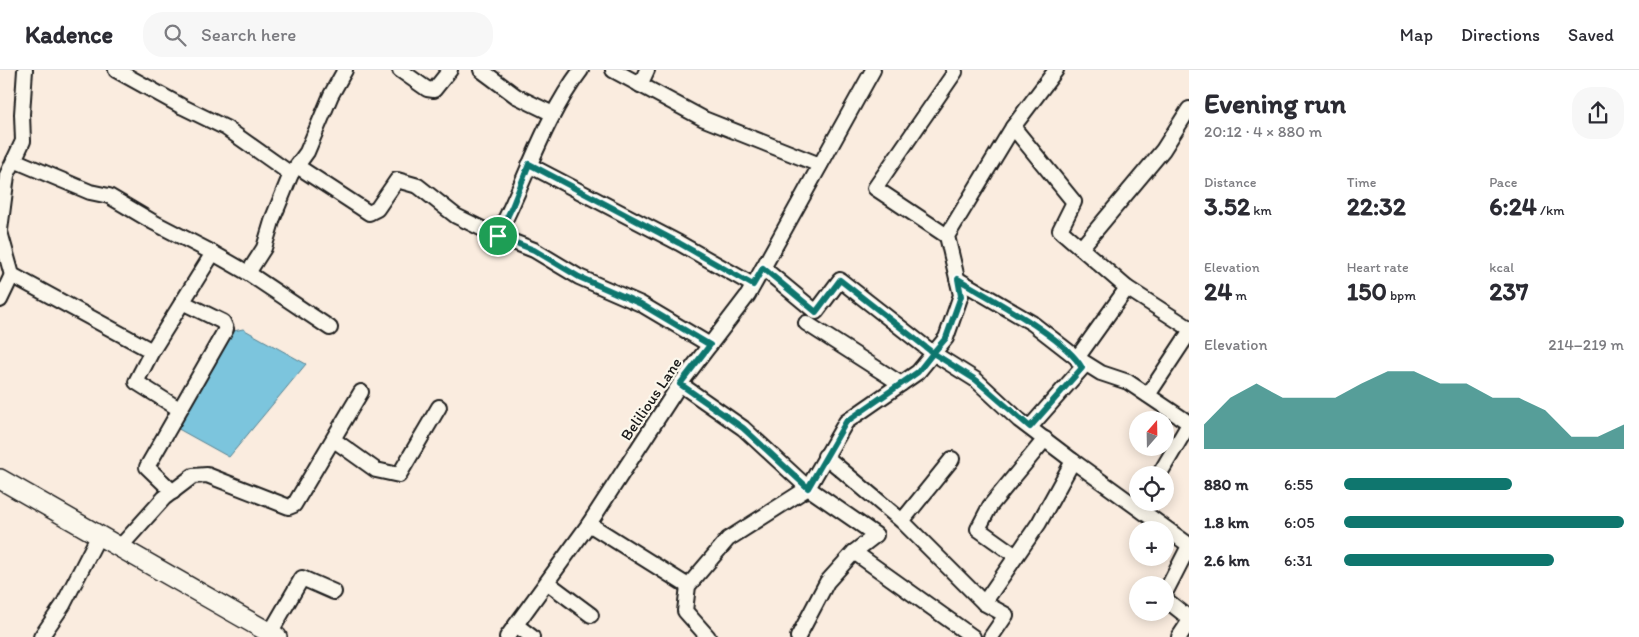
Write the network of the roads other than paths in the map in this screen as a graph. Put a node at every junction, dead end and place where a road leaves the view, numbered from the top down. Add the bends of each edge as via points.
1 (25, 70) edge
2 (116, 70) edge
3 (345, 70) edge
4 (400, 70) edge
5 (450, 70) edge
6 (481, 70) edge
7 (581, 70) edge
8 (613, 70) edge
9 (647, 70) edge
10 (873, 70) edge
11 (953, 70) edge
12 (1056, 70) edge
13 (640, 84) junction
14 (1189, 109) edge
15 (553, 114) junction
16 (1013, 127) junction
17 (14, 160) junction
18 (529, 164) junction
19 (820, 165) junction
20 (294, 170) junction
21 (0, 231) edge
22 (498, 236) junction
23 (946, 236) junction
24 (1081, 248) junction
25 (213, 253) junction
26 (763, 268) junction
27 (248, 273) junction
28 (12, 276) junction
29 (958, 279) junction
30 (753, 285) junction
31 (1127, 288) junction
32 (0, 300) edge
33 (182, 302) junction
34 (806, 323) dead end
35 (330, 328) dead end
36 (1189, 328) edge
37 (1189, 333) edge
38 (710, 345) junction
39 (152, 351) junction
40 (933, 353) junction
41 (1077, 358) junction
42 (680, 384) junction
43 (901, 384) junction
44 (361, 392) dead end
45 (1148, 395) junction
46 (439, 407) dead end
47 (179, 409) junction
48 (1189, 424) edge
49 (1030, 427) junction
50 (1045, 439) junction
51 (334, 440) junction
52 (825, 456) junction
53 (952, 459) dead end
54 (1073, 461) junction
55 (1164, 466) edge
56 (0, 479) edge
57 (808, 488) junction
58 (173, 492) junction
59 (1129, 497) edge
60 (1149, 511) edge
61 (902, 521) junction
62 (590, 524) junction
63 (99, 535) junction
64 (1189, 545) edge
65 (120, 547) junction
66 (854, 552) junction
67 (1016, 556) junction
68 (1174, 576) edge
69 (548, 583) junction
70 (688, 586) junction
71 (334, 592) dead end
72 (984, 603) junction
73 (1174, 607) edge
74 (591, 615) dead end
75 (1189, 620) edge
76 (516, 625) junction
77 (266, 634) edge
78 (41, 637) edge
79 (507, 637) edge
80 (532, 637) edge
81 (708, 637) edge
82 (798, 637) edge
83 (973, 637) edge
84 (991, 637) edge
85 (1179, 637) edge

1 - 17 street via 23,140
2 - 20 street via 226,128
3 - 20 street via 308,152
4 - 5 street via 427,89 434,90
6 - 15 street via 516,96
7 - 15 street
8 - 13 street
9 - 13 street
10 - 19 street, Belilious Lane
11 - 23 street via 955,72 875,188
12 - 16 street
13 - 19 street via 704,119
14 - 24 street via 1163,150
15 - 18 street
16 - 23 street
16 - 24 street via 1074,202 1060,230
17 - 21 street via 7,175
17 - 25 street via 90,192 109,196
18 - 22 street
18 - 30 street
19 - 26 street, Belilious Lane
20 - 22 street via 369,213 377,209 394,181 403,180 418,186 456,216
20 - 27 street via 264,248
21 - 28 street
22 - 38 street via 534,250 579,277 641,304
23 - 29 street
24 - 31 street
25 - 27 street
25 - 33 street
26 - 30 street, Belilious Lane
26 - 40 street via 816,312 840,280
27 - 35 street
28 - 32 street
28 - 39 street
29 - 40 street via 961,296 946,338
29 - 41 street via 1032,323
30 - 38 street, Belilious Lane
31 - 36 street
31 - 41 street
33 - 39 street
33 - 47 street via 223,322 226,329
34 - 43 street
37 - 45 street
38 - 42 street, Belilious Lane
39 - 47 street via 136,382
40 - 43 street via 918,372
40 - 49 street via 976,380
41 - 45 street
41 - 49 street via 1082,368
42 - 57 street via 743,428
42 - 62 street, Belilious Lane
43 - 52 street via 846,422
44 - 51 street
45 - 48 street
46 - 51 street via 399,475 376,470
47 - 58 street via 147,467
48 - 55 street
49 - 50 street
50 - 54 street
50 - 67 street via 990,506 978,529
51 - 58 street via 294,505 288,507 207,475 193,476
52 - 57 street
52 - 61 street
53 - 61 street
54 - 59 street
54 - 67 street via 1039,523
56 - 63 main road
57 - 66 street via 876,535
57 - 70 street via 728,539
58 - 65 street
60 - 64 street
61 - 72 street
62 - 69 street, Belilious Lane
62 - 70 street
63 - 65 main road
63 - 78 street via 63,605
64 - 68 street
65 - 77 main road
66 - 82 street via 827,582
66 - 83 street
67 - 72 street
69 - 74 street
69 - 76 street, Belilious Lane
70 - 81 street via 685,611
71 - 77 street via 302,578
72 - 84 street via 1006,615
73 - 75 street
75 - 85 street
76 - 79 street, Belilious Lane
76 - 80 street

